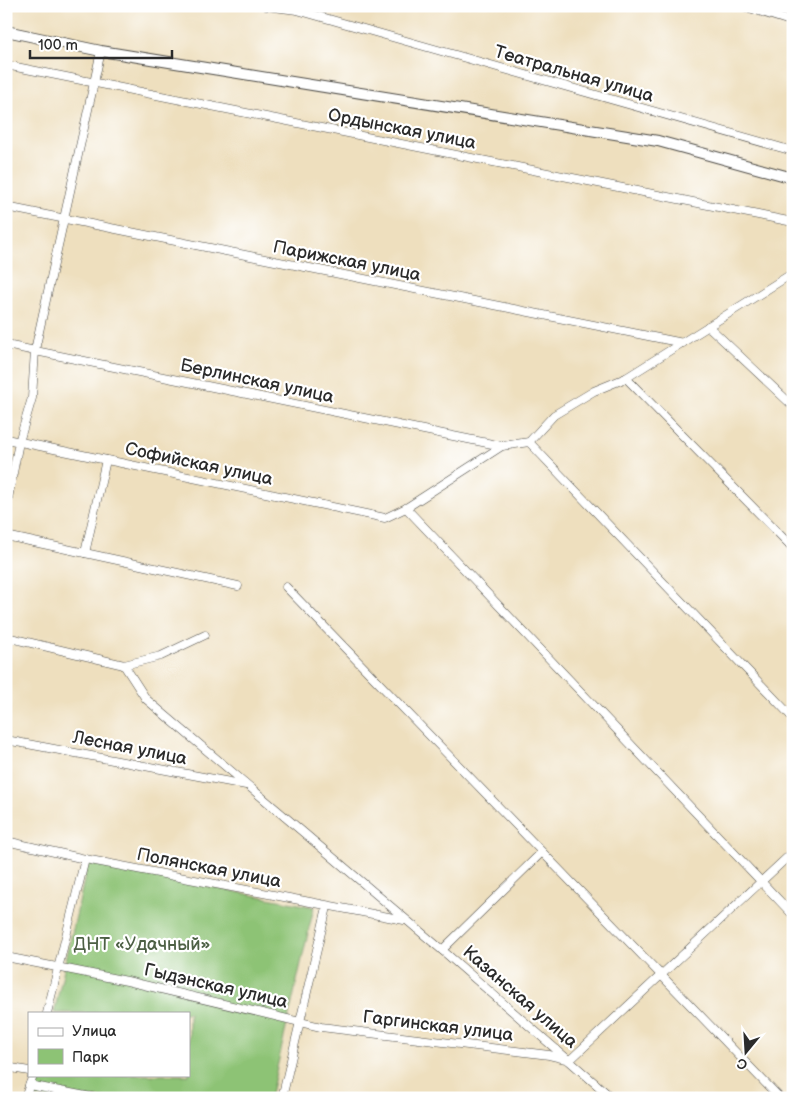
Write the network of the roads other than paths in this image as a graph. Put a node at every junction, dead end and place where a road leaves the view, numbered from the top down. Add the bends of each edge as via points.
1 (266, 6) edge
2 (743, 6) edge
3 (793, 22) edge
4 (6, 31) edge
5 (101, 51) junction
6 (6, 65) edge
7 (94, 82) junction
8 (793, 151) edge
9 (793, 178) edge
10 (6, 207) edge
11 (64, 219) junction
12 (793, 222) edge
13 (793, 273) edge
14 (708, 326) junction
15 (683, 343) junction
16 (6, 344) edge
17 (35, 350) junction
18 (626, 378) junction
19 (793, 406) edge
20 (6, 440) edge
21 (19, 442) junction
22 (530, 442) junction
23 (502, 446) junction
24 (106, 460) junction
25 (406, 508) junction
26 (6, 509) edge
27 (6, 536) edge
28 (793, 548) edge
29 (84, 553) junction
30 (238, 586) dead end
31 (286, 588) dead end
32 (205, 635) dead end
33 (6, 637) edge
34 (124, 665) junction
35 (793, 718) edge
36 (6, 740) edge
37 (248, 786) junction
38 (6, 841) edge
39 (542, 852) junction
40 (793, 852) edge
41 (85, 859) junction
42 (762, 882) junction
43 (328, 907) junction
44 (793, 914) edge
45 (406, 920) junction
46 (442, 950) junction
47 (6, 957) edge
48 (57, 968) junction
49 (661, 976) junction
50 (47, 1012) edge
51 (302, 1021) junction
52 (570, 1060) junction
53 (6, 1067) edge
54 (28, 1071) edge
55 (33, 1076) edge
56 (29, 1085) junction
57 (26, 1098) edge
58 (96, 1098) edge
59 (282, 1098) edge
60 (612, 1098) edge
61 (780, 1098) edge

1 - 8 street, Театральная улица via 297,10
2 - 3 street
4 - 5 street
5 - 7 street
5 - 9 street via 658,141
6 - 7 street, Ордынская улица
7 - 11 street
7 - 12 street, Ордынская улица
10 - 11 street, Парижская улица
11 - 15 street, Парижская улица
11 - 17 street
13 - 14 street
14 - 15 street
14 - 19 street
15 - 18 street
16 - 17 street, Берлинская улица
17 - 21 street via 32,398
17 - 23 street, Берлинская улица
18 - 22 street via 594,391 554,415
18 - 28 street
20 - 21 street, Софийская улица
21 - 24 street, Софийская улица
21 - 26 street
22 - 23 street
22 - 35 street
23 - 25 street
24 - 25 street, Софийская улица via 385,518
24 - 29 street
25 - 42 street
27 - 29 street
29 - 30 street
31 - 39 street
32 - 34 street via 161,656
33 - 34 street
34 - 37 street, Казанская улица via 146,699
36 - 37 street, Лесная улица
37 - 45 street, Казанская улица
38 - 41 street, Полянская улица
39 - 46 street
39 - 49 street
40 - 42 street
41 - 43 street, Полянская улица
41 - 48 street
42 - 44 street
42 - 49 street
43 - 45 street, Полянская улица
43 - 51 street
45 - 46 street, Казанская улица
46 - 52 street, Казанская улица
47 - 48 street, Гыдэнская улица
48 - 50 street
48 - 51 street, Гыдэнская улица
49 - 52 street
49 - 61 street
51 - 52 street, Гаргинская улица via 321,1027
51 - 59 street
52 - 60 street, Казанская улица
53 - 54 street
55 - 56 street
56 - 57 street
56 - 58 street

